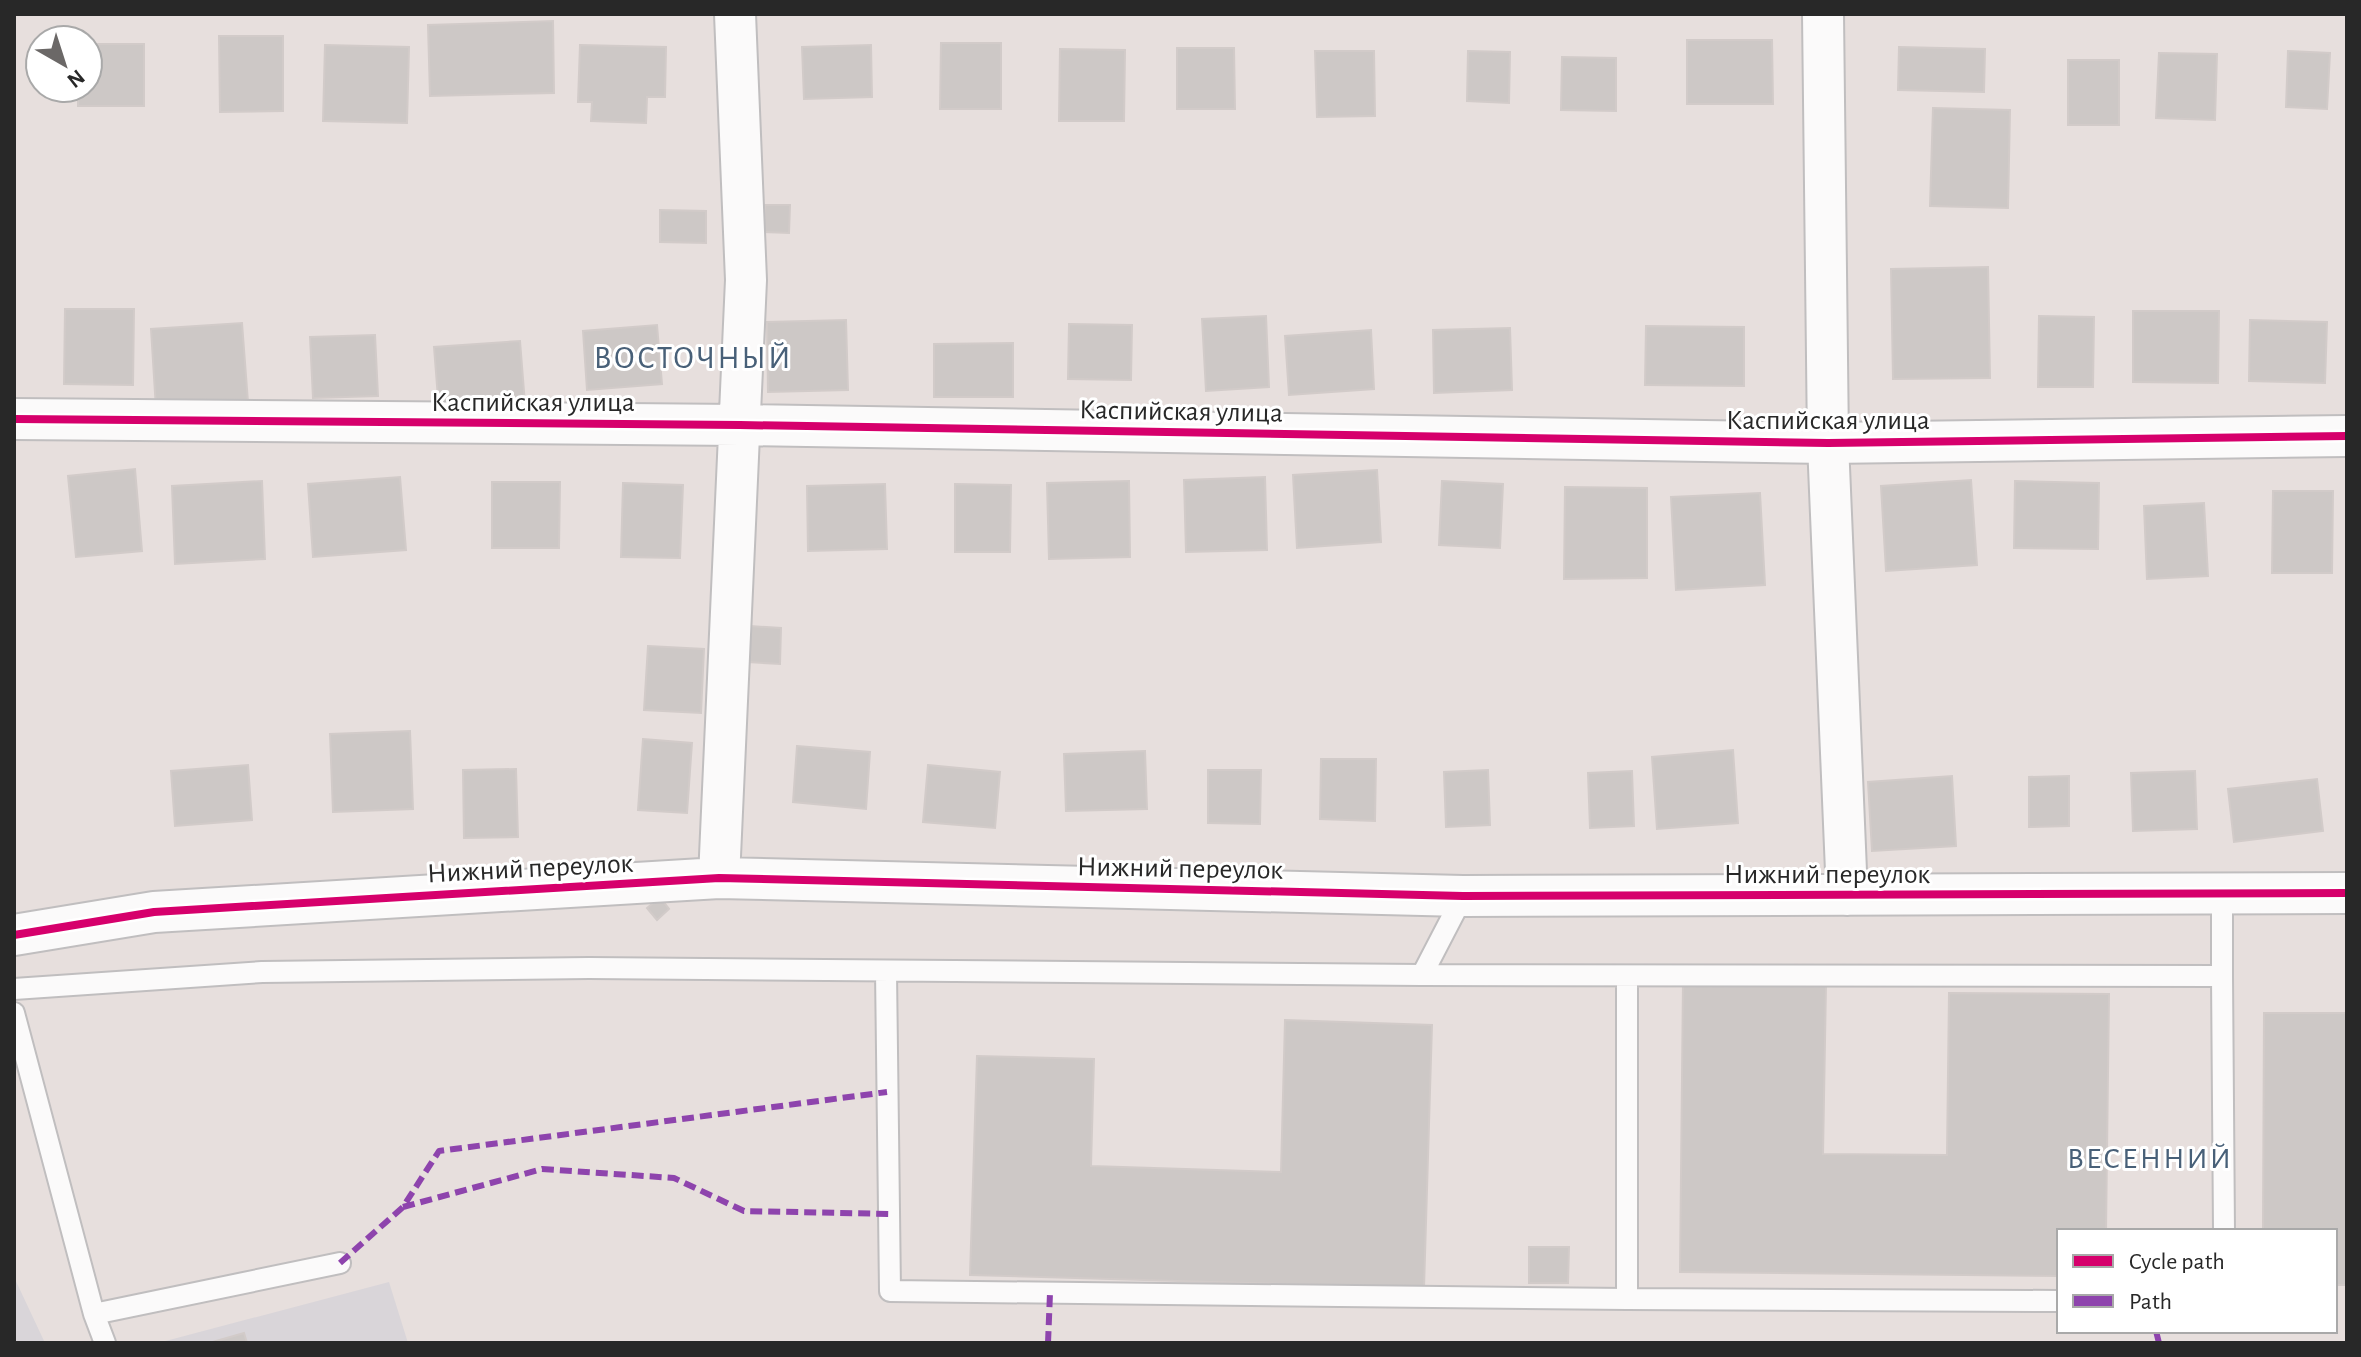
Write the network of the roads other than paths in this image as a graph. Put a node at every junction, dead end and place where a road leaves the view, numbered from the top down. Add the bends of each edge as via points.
1 (735, 14) edge
2 (1823, 14) edge
3 (14, 419) edge
4 (740, 425) junction
5 (2347, 436) edge
6 (1828, 443) junction
7 (719, 878) junction
8 (2347, 893) edge
9 (2222, 894) junction
10 (1847, 895) junction
11 (1463, 896) junction
12 (14, 935) edge
13 (886, 971) junction
14 (1422, 975) junction
15 (1627, 976) junction
16 (2222, 976) junction
17 (14, 989) edge
18 (14, 1013) edge
19 (2224, 1229) edge
20 (340, 1263) dead end
21 (1627, 1299) junction
22 (2057, 1301) edge
23 (94, 1314) junction
24 (105, 1343) edge

1 - 4 street via 746,280
2 - 6 street
3 - 4 street, Каспийская улица
4 - 6 street, Каспийская улица
4 - 7 street
5 - 6 street, Каспийская улица
6 - 10 street
7 - 11 street, Нижний переулок
7 - 12 street, Нижний переулок via 154,912
8 - 9 street, Нижний переулок
9 - 10 street, Нижний переулок
9 - 16 lane
10 - 11 street, Нижний переулок
11 - 14 lane
13 - 14 lane
13 - 17 lane via 262,972
13 - 21 lane via 890,1291
14 - 15 lane
15 - 16 lane
15 - 21 lane
16 - 19 lane
18 - 23 lane
20 - 23 lane
21 - 22 lane
23 - 24 lane

